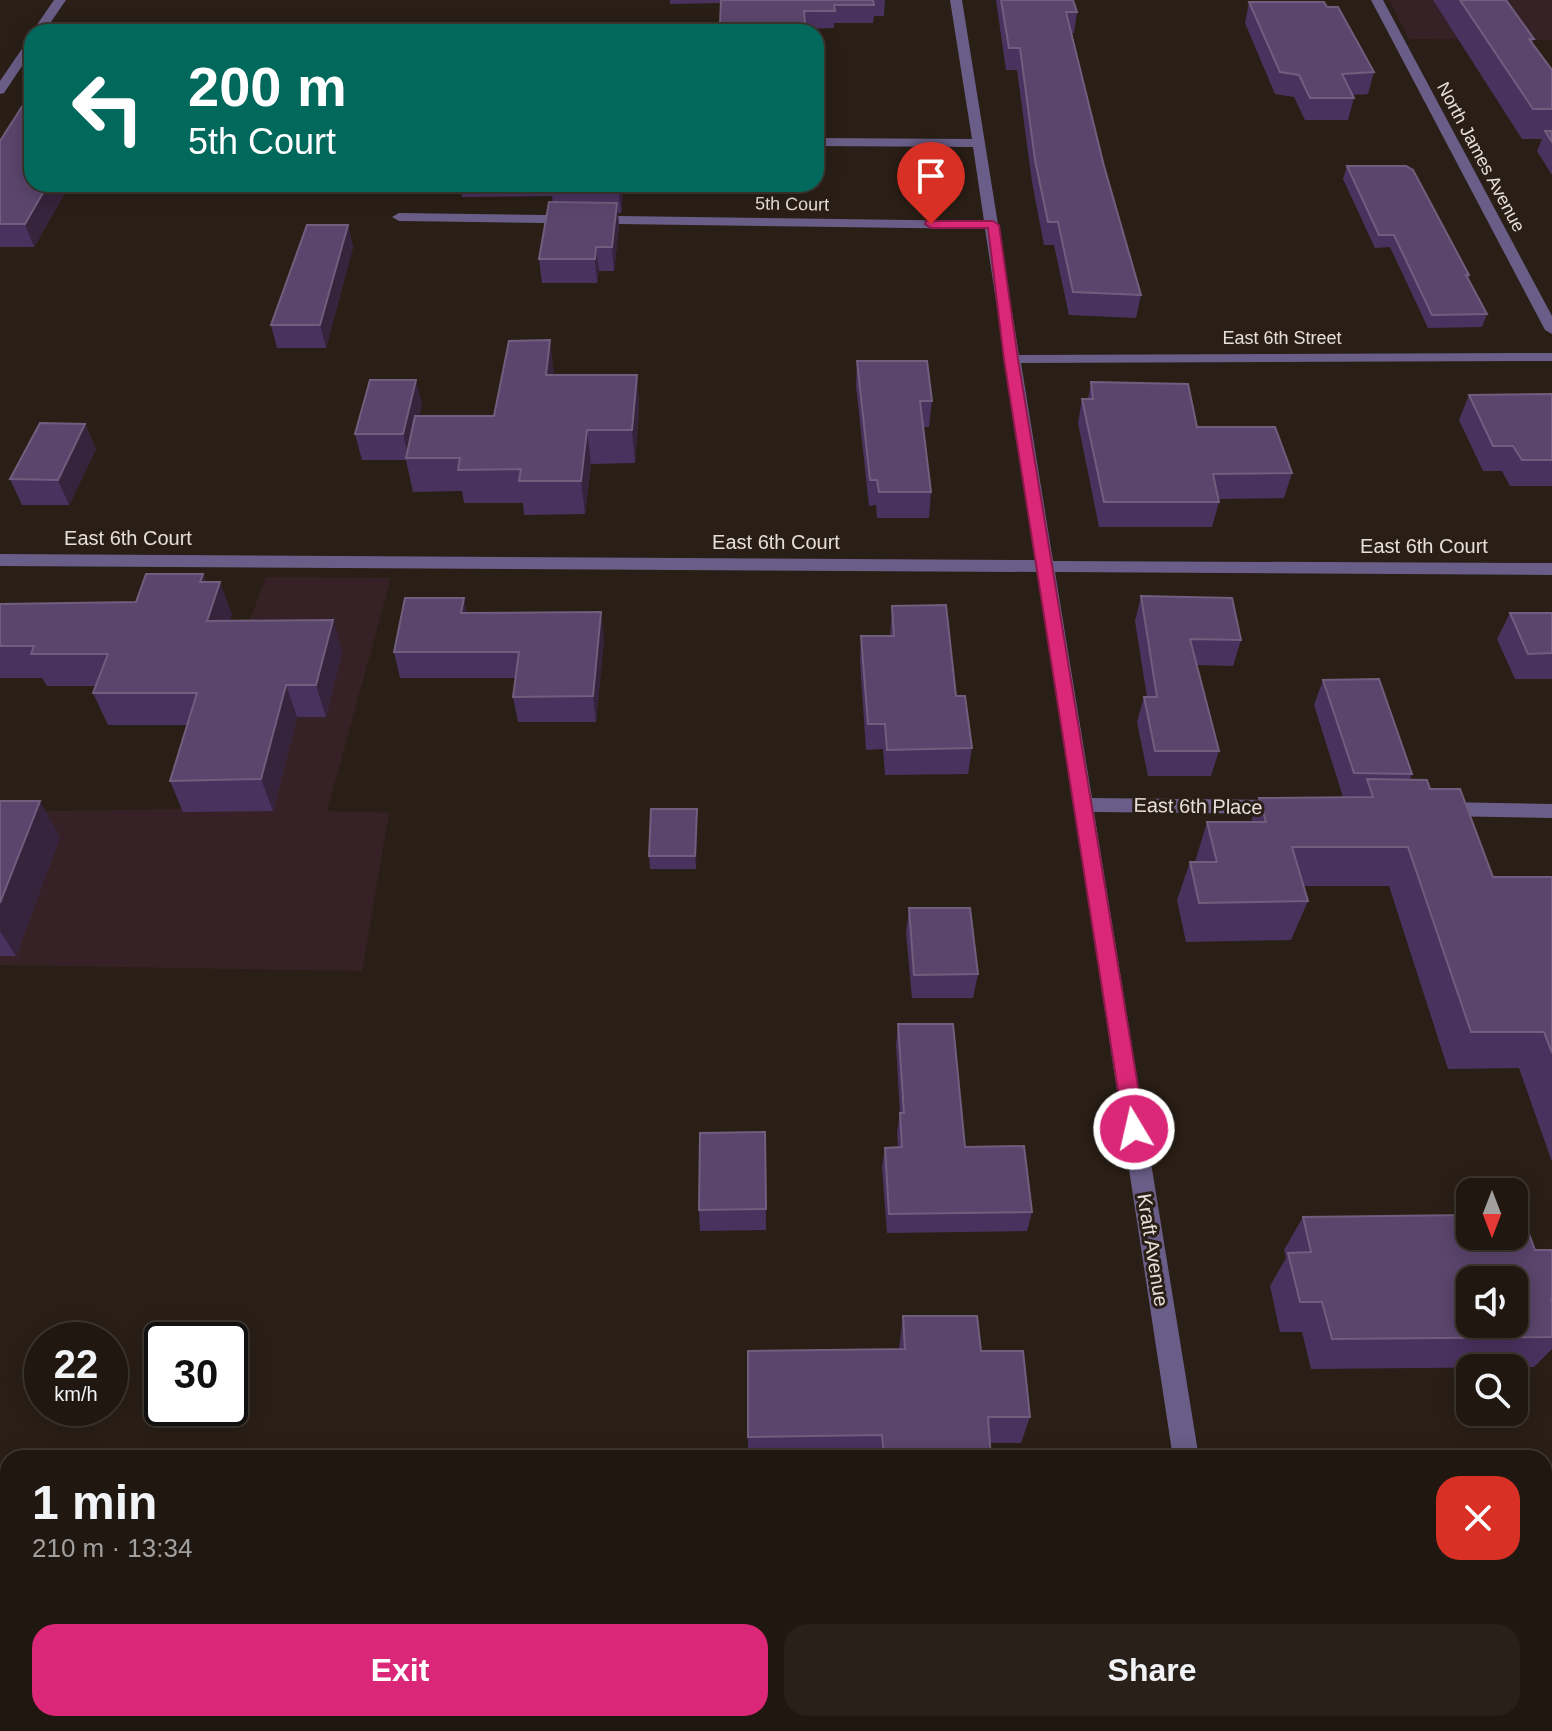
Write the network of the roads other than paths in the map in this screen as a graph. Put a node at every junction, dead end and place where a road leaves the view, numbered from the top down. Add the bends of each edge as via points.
1 (60, 0) edge
2 (956, 0) edge
3 (1377, 0) edge
4 (44, 24) edge
5 (24, 54) edge
6 (0, 90) edge
7 (824, 142) edge
8 (978, 143) junction
9 (399, 217) dead end
10 (993, 225) junction
11 (1552, 330) edge
12 (1552, 357) edge
13 (1011, 359) junction
14 (0, 560) edge
15 (1045, 565) junction
16 (1552, 569) edge
17 (1084, 805) junction
18 (1303, 807) edge
19 (1427, 809) edge
20 (1552, 811) edge
21 (1185, 1450) edge

1 - 4 street
2 - 8 street, Kraft Avenue
3 - 11 street, North James Avenue
5 - 6 street
7 - 8 street
8 - 10 street, Kraft Avenue
9 - 10 street, 5th Court
10 - 13 street, Kraft Avenue
12 - 13 street, East 6th Street
13 - 15 street, Kraft Avenue
14 - 15 street, East 6th Court
15 - 16 street, East 6th Court
15 - 17 street, Kraft Avenue
17 - 18 street, East 6th Place
17 - 21 street, Kraft Avenue
19 - 20 street

